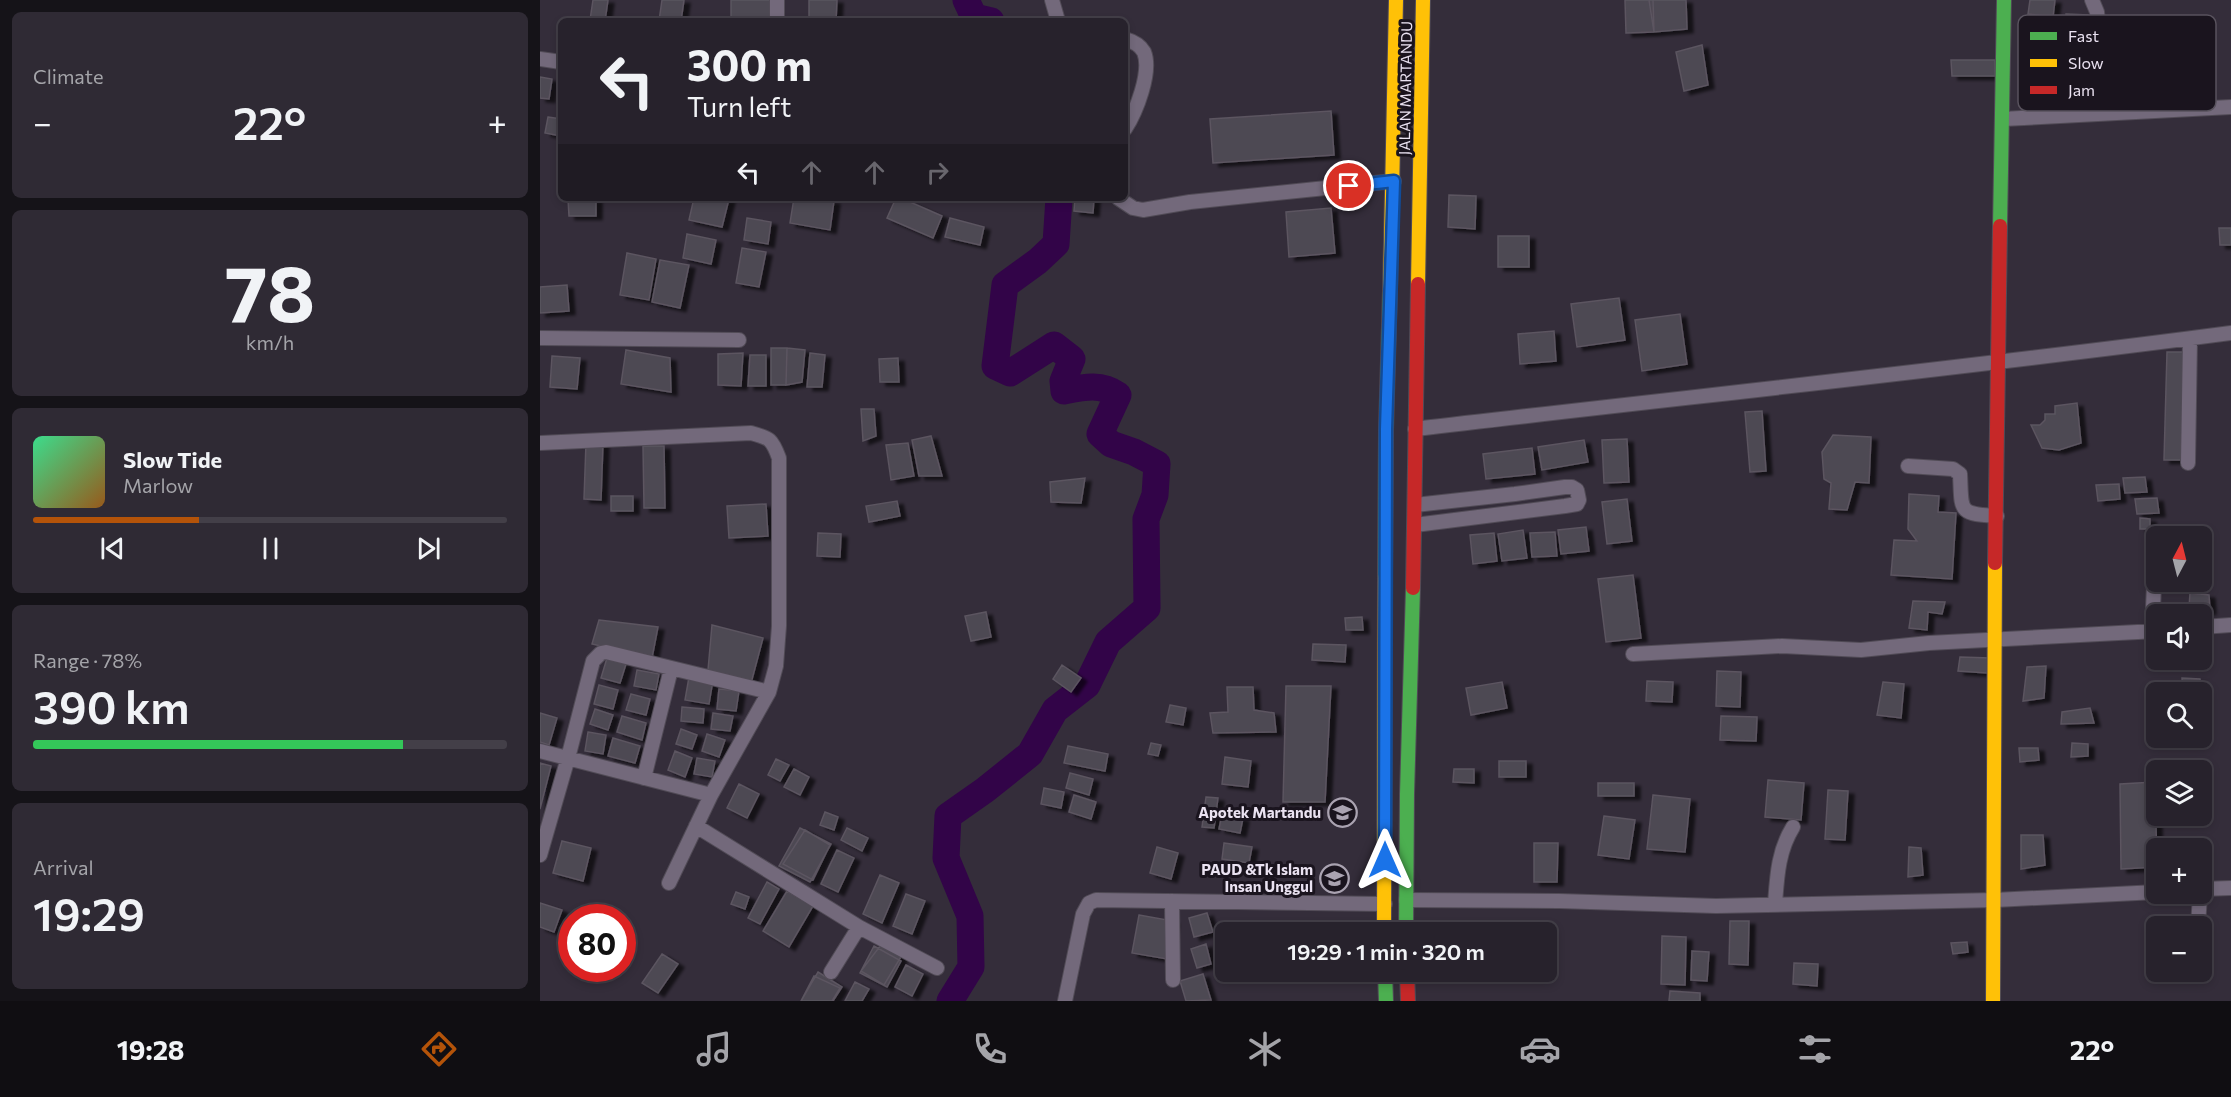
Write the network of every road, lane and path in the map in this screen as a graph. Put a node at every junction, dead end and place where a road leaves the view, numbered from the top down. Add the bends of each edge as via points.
1 (777, 0) edge
2 (1052, 0) edge
3 (1396, 0) edge
4 (1423, 0) edge
5 (2004, 0) edge
6 (2092, 0) edge
7 (2097, 15) edge
8 (777, 18) edge
9 (1057, 18) edge
10 (1128, 40) edge
11 (540, 59) edge
12 (558, 62) edge
13 (2231, 107) edge
14 (2216, 108) edge
15 (2095, 111) edge
16 (2153, 111) edge
17 (2095, 114) junction
18 (2003, 119) junction
19 (1128, 122) edge
20 (1394, 181) junction
21 (1123, 201) edge
22 (2231, 333) edge
23 (540, 338) edge
24 (2190, 339) junction
25 (739, 340) dead end
26 (1999, 364) junction
27 (1414, 429) junction
28 (540, 443) edge
29 (2188, 463) dead end
30 (1908, 466) dead end
31 (1415, 505) junction
32 (1997, 516) junction
33 (1415, 525) junction
34 (2231, 625) edge
35 (2212, 626) edge
36 (2146, 632) edge
37 (1994, 640) junction
38 (1634, 654) dead end
39 (671, 669) junction
40 (769, 692) junction
41 (540, 751) edge
42 (568, 758) junction
43 (644, 778) junction
44 (1385, 794) junction
45 (1407, 794) junction
46 (711, 795) junction
47 (696, 826) junction
48 (1792, 827) dead end
49 (540, 855) edge
50 (669, 883) dead end
51 (2231, 888) edge
52 (2212, 889) edge
53 (2146, 893) edge
54 (1406, 900) junction
55 (1995, 900) junction
56 (1172, 901) junction
57 (1385, 904) junction
58 (1774, 904) junction
59 (1384, 922) edge
60 (1406, 922) edge
61 (859, 927) junction
62 (937, 968) dead end
63 (831, 972) dead end
64 (1173, 980) dead end
65 (1385, 982) edge
66 (1407, 982) edge
67 (1065, 1001) edge
68 (1386, 1001) edge
69 (1408, 1001) edge
70 (1993, 1001) edge

1 - 8 street
2 - 9 street
3 - 20 main road, JALAN MARTANDU
4 - 27 main road, JALAN MARTANDU
5 - 18 main road
6 - 7 street
10 - 19 street via 1143,51 1146,62 1143,85
11 - 12 street
13 - 14 street
15 - 17 street
16 - 17 street
17 - 18 street
18 - 26 main road
20 - 21 street via 1143,210
20 - 44 main road, JALAN MARTANDU via 1386,429
22 - 24 street
23 - 25 street
24 - 26 street
24 - 29 street
26 - 27 street
26 - 32 main road
27 - 31 main road, JALAN MARTANDU
28 - 40 street via 751,433 769,438 779,458 780,626
30 - 32 street via 1953,469 1960,474 1964,510 1973,515
31 - 33 main road, JALAN MARTANDU
31 - 33 street via 1565,487 1577,490 1579,500 1565,506
32 - 37 main road
33 - 45 main road, JALAN MARTANDU
34 - 35 street
36 - 37 street
37 - 38 street via 1861,650 1782,646
37 - 55 main road
39 - 40 street
39 - 42 street via 606,652 597,655
39 - 43 street
40 - 46 street
41 - 42 street
42 - 43 street
42 - 49 street
43 - 46 street
44 - 45 main road
44 - 57 main road, JALAN MARTANDU
45 - 54 main road, JALAN MARTANDU
46 - 47 street
47 - 50 street
47 - 61 street
48 - 58 street via 1779,861
51 - 52 street
53 - 55 street
54 - 58 street
54 - 60 main road, JALAN MARTANDU
55 - 58 street
55 - 70 main road
56 - 57 street
56 - 64 street
56 - 67 street via 1104,899 1089,903 1083,914
57 - 59 main road, JALAN MARTANDU
61 - 62 street
61 - 63 street
65 - 68 main road
66 - 69 main road

